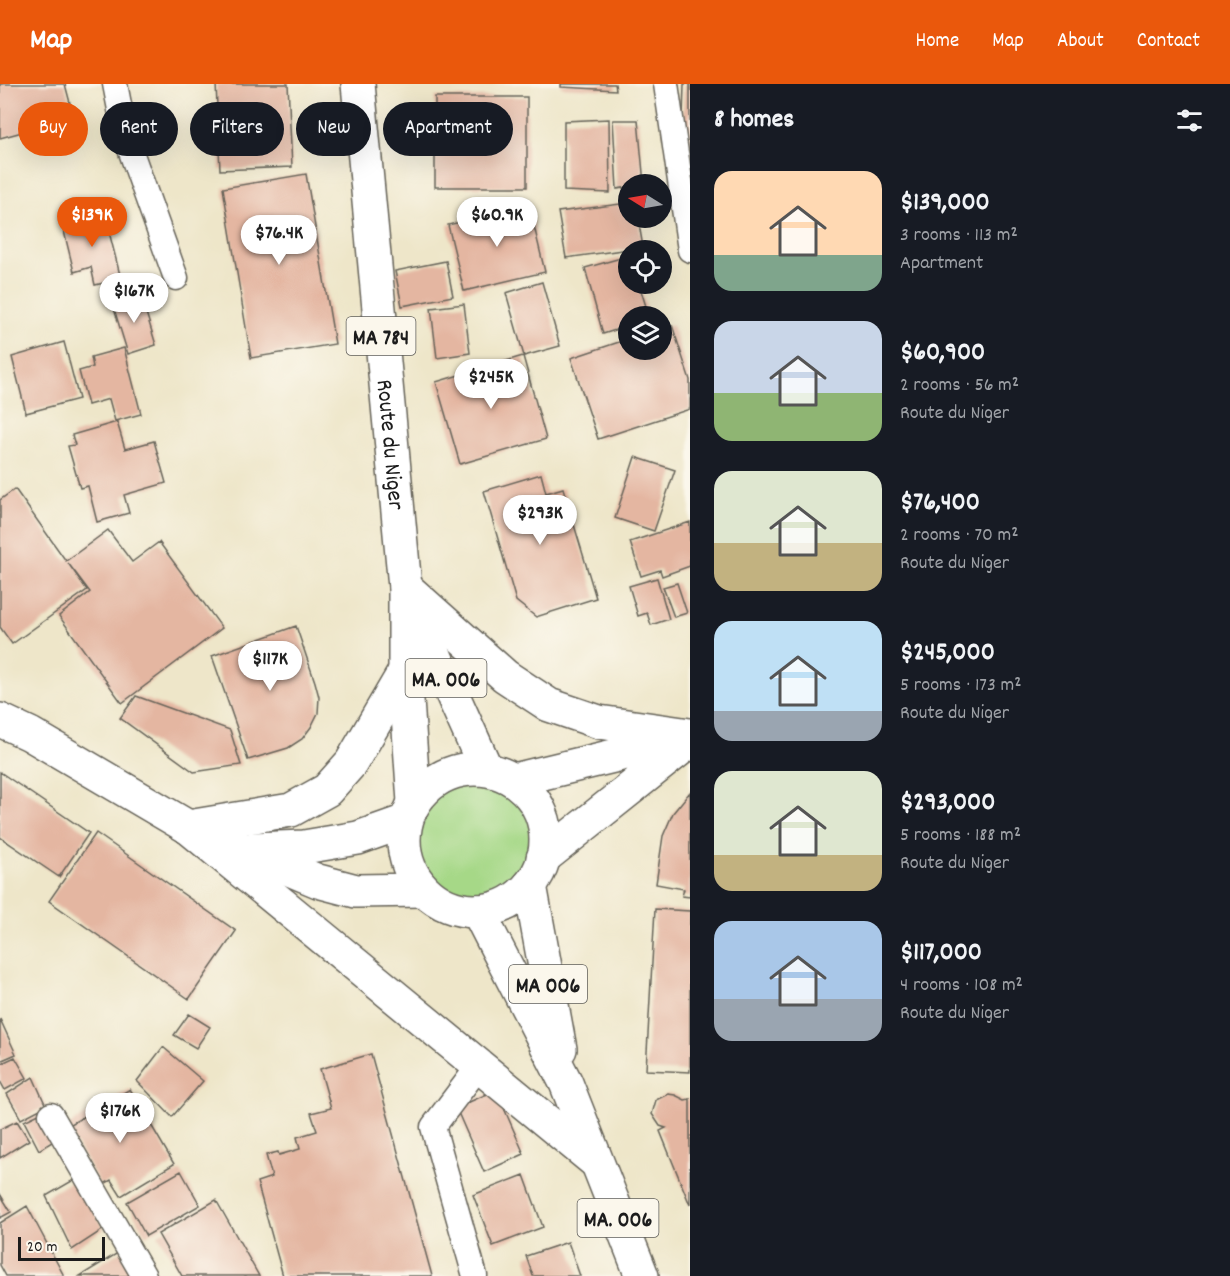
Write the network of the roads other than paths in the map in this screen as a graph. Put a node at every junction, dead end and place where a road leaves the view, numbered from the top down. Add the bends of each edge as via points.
1 (115, 84) edge
2 (358, 84) edge
3 (666, 84) edge
4 (690, 250) edge
5 (176, 278) dead end
6 (405, 588) junction
7 (405, 671) junction
8 (0, 706) edge
9 (0, 720) edge
10 (30, 734) junction
11 (690, 738) edge
12 (500, 774) junction
13 (410, 812) junction
14 (188, 827) junction
15 (242, 849) junction
16 (536, 872) junction
17 (424, 890) junction
18 (478, 911) junction
19 (479, 1066) junction
20 (566, 1083) junction
21 (51, 1115) dead end
22 (595, 1161) junction
23 (144, 1276) edge
24 (475, 1276) edge
25 (642, 1276) edge

1 - 5 street via 126,135
2 - 6 main road, Route du Niger / MA 784
3 - 4 street
6 - 7 main road, Route du Niger
6 - 11 main road via 505,676 549,705 599,722
6 - 12 main road, Route du Niger / MA. 006
7 - 13 main road, Route du Niger / MA. 006
7 - 14 main road via 351,763 327,790 291,810
8 - 10 main road
9 - 10 main road
10 - 14 main road
11 - 12 main road
11 - 16 main road
12 - 13 main road via 465,769 445,775 428,786
12 - 16 main road via 530,795 541,814 546,836
13 - 15 main road via 358,838 304,847
13 - 17 main road via 404,846 410,869
14 - 15 main road
14 - 19 main road
15 - 17 main road via 318,881 356,891
16 - 18 main road via 515,898
16 - 20 main road, MA 006
17 - 18 main road via 449,906
18 - 20 main road, MA 006
19 - 22 main road
19 - 24 street via 433,1127
20 - 22 main road
21 - 23 street
22 - 25 main road, MA. 006

